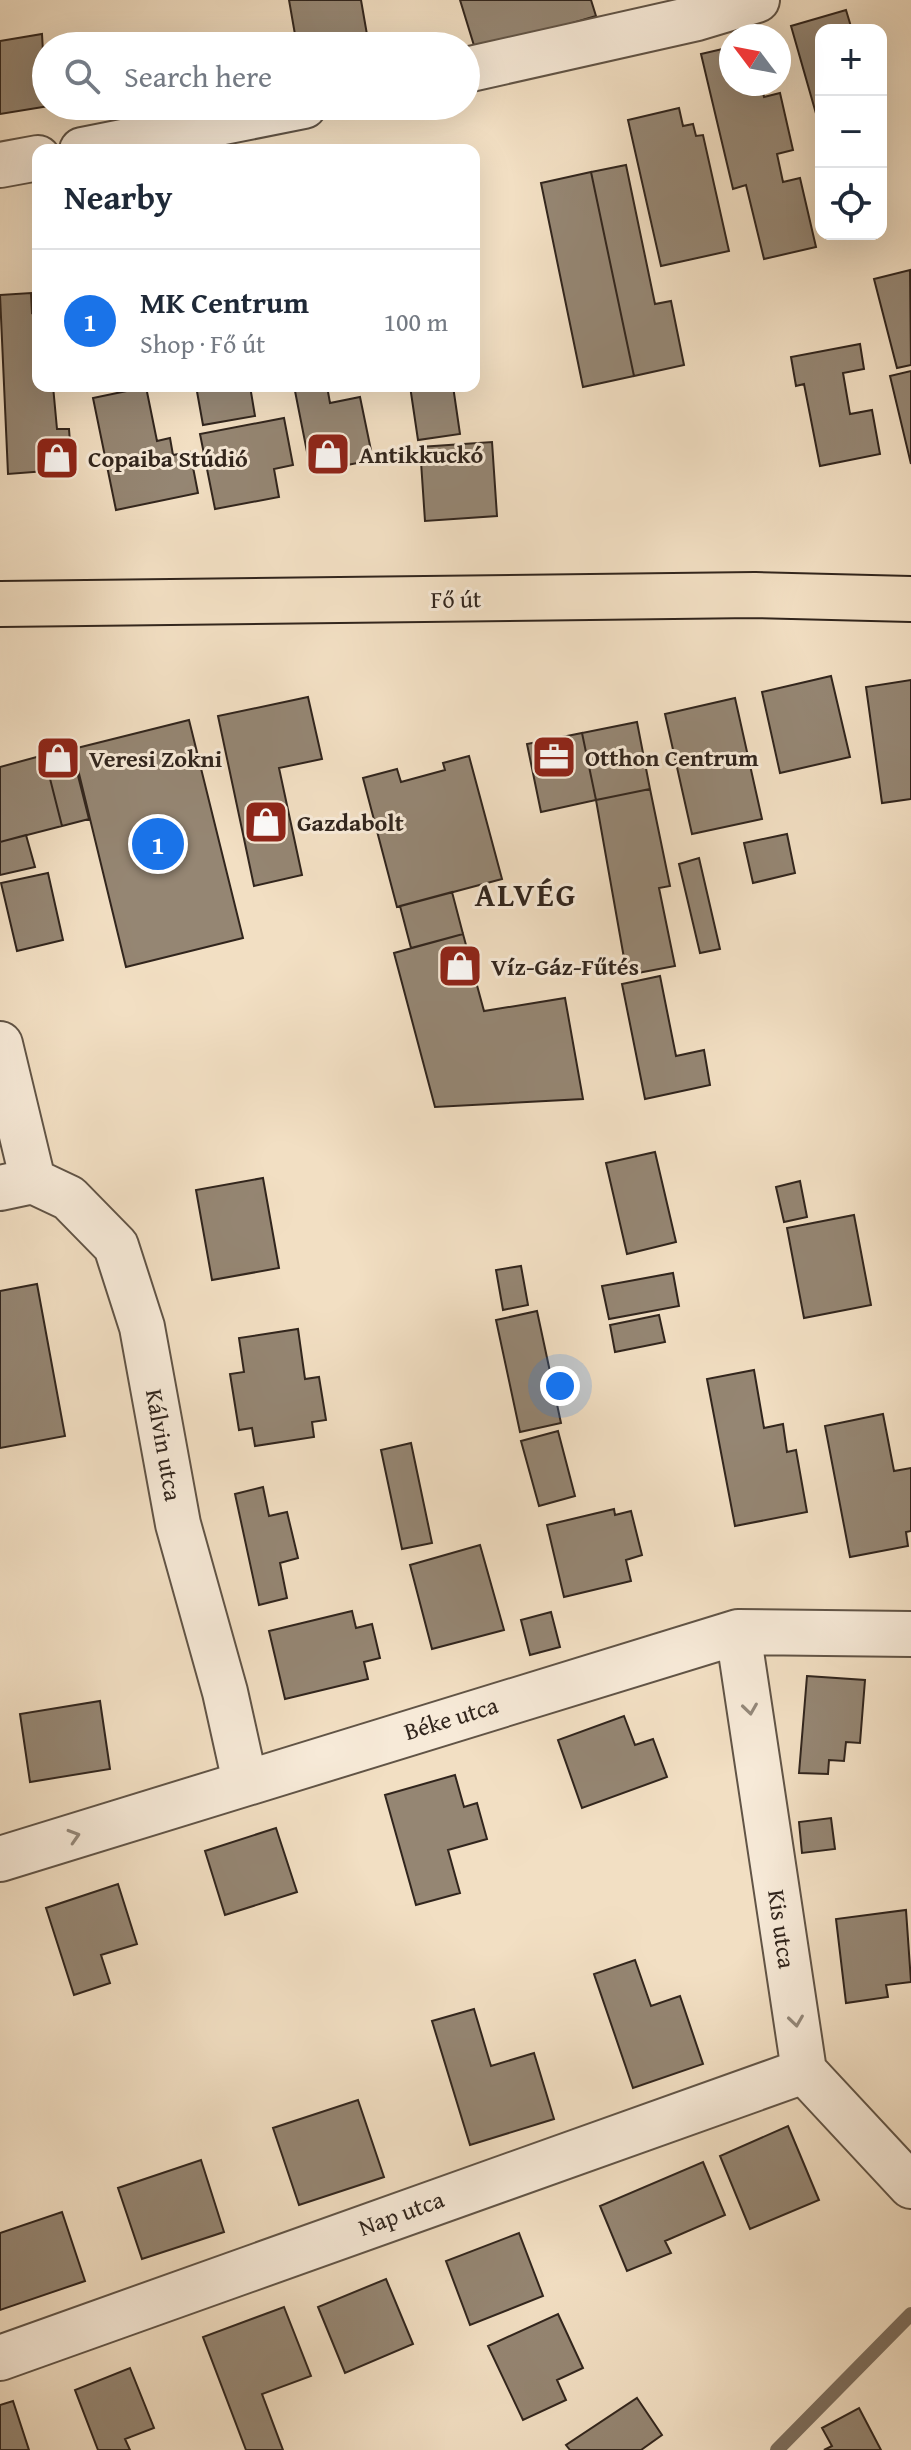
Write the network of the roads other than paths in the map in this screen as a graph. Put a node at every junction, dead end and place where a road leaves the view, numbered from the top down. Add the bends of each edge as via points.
1 (757, 0) edge
2 (480, 67) edge
3 (233, 120) edge
4 (112, 144) edge
5 (32, 159) edge
6 (0, 165) edge
7 (911, 599) edge
8 (0, 604) edge
9 (0, 1044) edge
10 (16, 1185) edge
11 (738, 1632) junction
12 (911, 1634) edge
13 (245, 1782) junction
14 (0, 1859) edge
15 (804, 2071) junction
16 (911, 2186) edge
17 (0, 2358) edge

1 - 2 street
3 - 4 street
5 - 6 street
7 - 8 main road, Fő út via 755,595
9 - 10 street
10 - 13 street, Kálvin utca via 69,1198 116,1246 142,1327 178,1524
11 - 12 street, Béke utca
11 - 13 street, Béke utca
11 -> 15 street, Kis utca
14 -> 13 street, Béke utca
15 - 16 street
15 - 17 street, Nap utca

